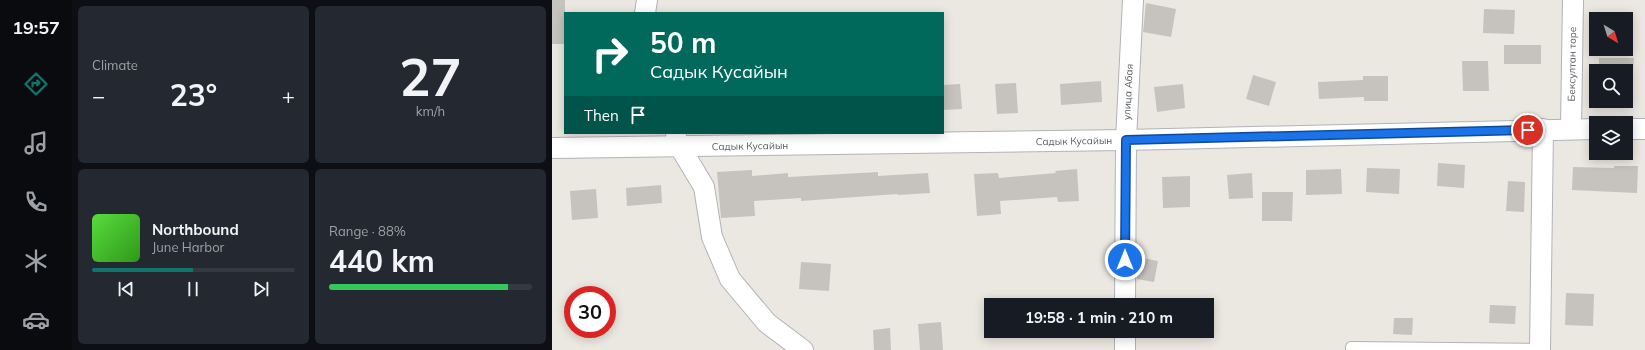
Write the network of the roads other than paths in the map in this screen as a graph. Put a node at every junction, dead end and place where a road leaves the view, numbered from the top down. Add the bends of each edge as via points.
1 (647, 0) edge
2 (1133, 0) edge
3 (1573, 0) edge
4 (645, 12) edge
5 (1543, 129) junction
6 (1571, 129) junction
7 (1589, 129) edge
8 (1633, 129) edge
9 (1645, 129) edge
10 (677, 140) edge
11 (1126, 140) junction
12 (552, 148) edge
13 (1125, 298) edge
14 (1125, 338) edge
15 (1540, 349) edge
16 (803, 350) edge
17 (1125, 350) edge
18 (1351, 350) edge

1 - 4 street
2 - 11 street, улица Абая
3 - 6 street, Бексултан торе
5 - 6 street, Садык Кусайын
5 - 11 street, Садык Кусайын
5 - 15 street
6 - 7 street, Садык Кусайын
8 - 9 street
10 - 11 street, Садык Кусайын
10 - 12 street, Садык Кусайын
10 - 16 street via 704,187 712,237 730,279 767,323
11 - 13 street, улица Абая
14 - 17 street
15 - 18 lane via 1351,347

